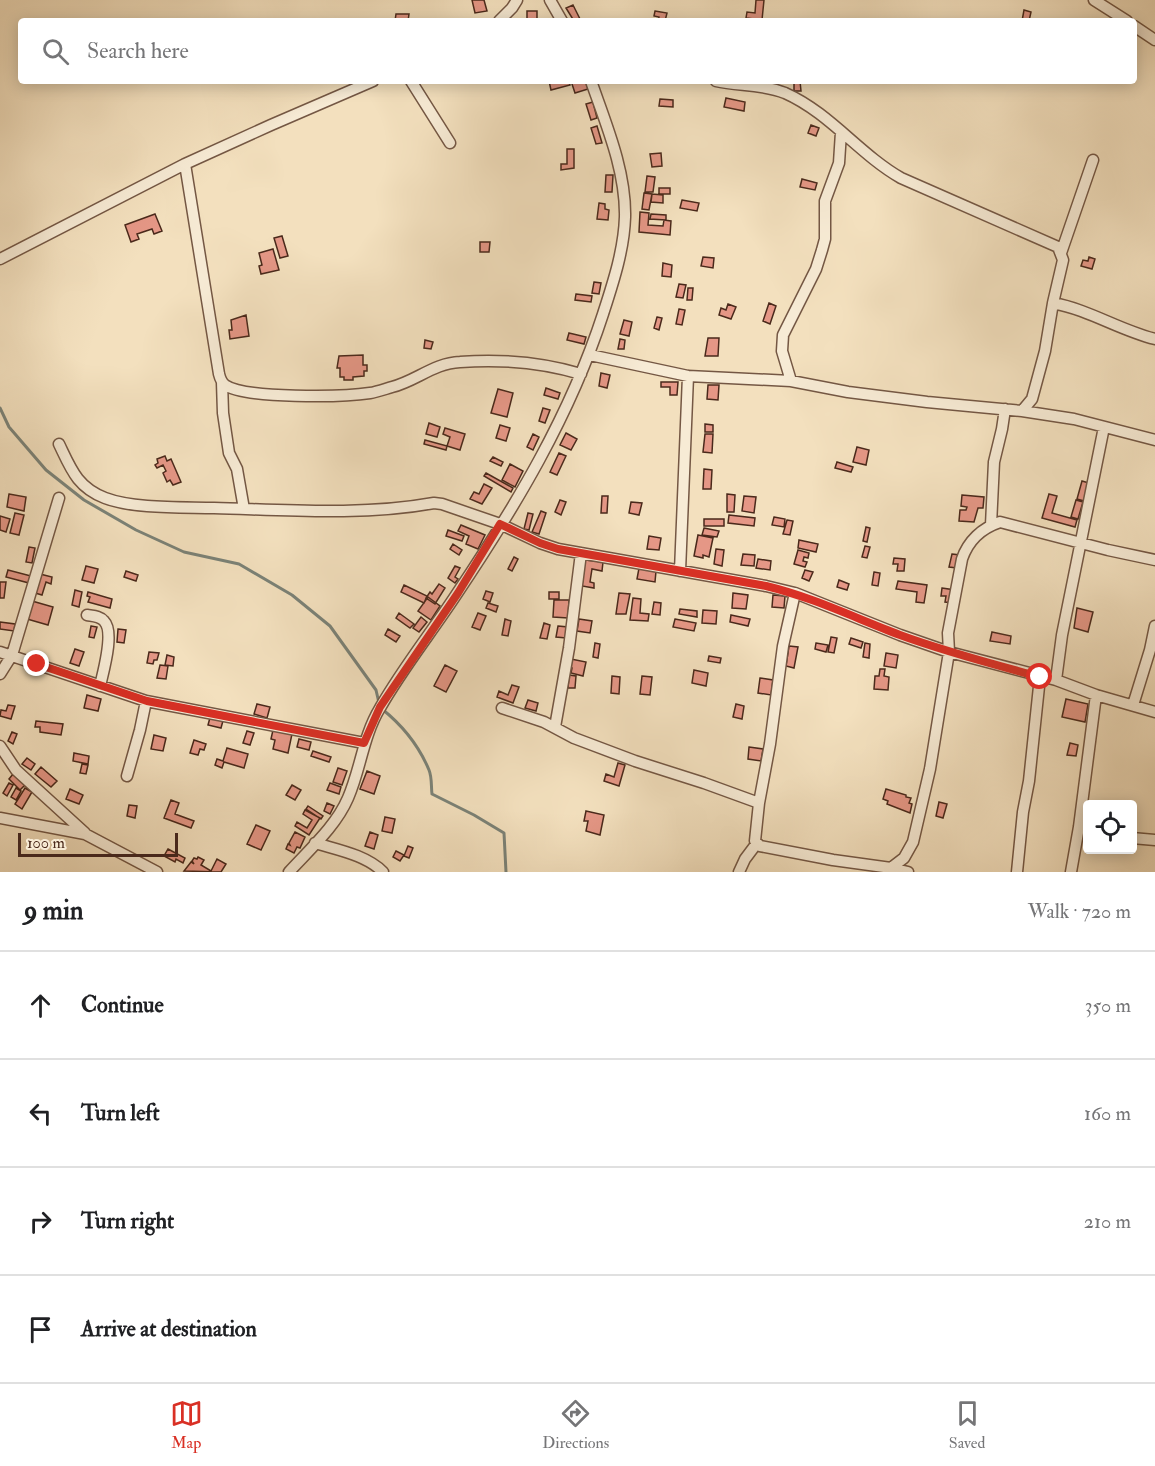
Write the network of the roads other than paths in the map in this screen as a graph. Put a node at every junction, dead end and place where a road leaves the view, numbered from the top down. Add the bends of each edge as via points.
1 (517, 0) edge
2 (550, 0) edge
3 (1094, 0) edge
4 (502, 18) edge
5 (559, 18) edge
6 (1122, 18) edge
7 (1137, 28) edge
8 (1155, 40) edge
9 (366, 84) edge
10 (413, 84) edge
11 (592, 84) edge
12 (741, 84) edge
13 (841, 132) junction
14 (450, 143) dead end
15 (1093, 159) dead end
16 (185, 165) junction
17 (1061, 253) junction
18 (0, 259) edge
19 (1053, 303) junction
20 (1155, 339) edge
21 (590, 355) junction
22 (581, 374) junction
23 (688, 376) junction
24 (791, 381) junction
25 (222, 382) junction
26 (1005, 409) junction
27 (1022, 411) junction
28 (1104, 427) junction
29 (1155, 440) edge
30 (59, 444) dead end
31 (59, 498) dead end
32 (244, 509) junction
33 (500, 524) junction
34 (991, 525) junction
35 (1082, 543) junction
36 (581, 553) junction
37 (1155, 560) edge
38 (680, 571) junction
39 (795, 593) junction
40 (87, 615) dead end
41 (1155, 626) edge
42 (0, 652) edge
43 (949, 652) junction
44 (12, 655) junction
45 (0, 674) edge
46 (1040, 677) junction
47 (1056, 680) junction
48 (100, 686) junction
49 (1096, 695) junction
50 (147, 701) junction
51 (1133, 705) junction
52 (502, 708) dead end
53 (1155, 711) edge
54 (555, 727) junction
55 (364, 743) junction
56 (0, 746) edge
57 (127, 776) dead end
58 (1086, 800) edge
59 (759, 803) junction
60 (0, 818) edge
61 (1083, 833) edge
62 (85, 834) junction
63 (1137, 838) edge
64 (1155, 840) edge
65 (315, 843) junction
66 (757, 843) junction
67 (891, 868) junction
68 (157, 872) edge
69 (289, 872) edge
70 (383, 872) edge
71 (739, 872) edge
72 (908, 872) edge
73 (1017, 872) edge
74 (1071, 872) edge

1 - 4 street
2 - 5 street
3 - 6 street
7 - 8 street
9 - 16 street
10 - 14 street
11 - 21 street via 621,179 625,215 622,245
12 - 13 street via 783,93
13 - 17 street via 901,178 1037,236 1058,247
13 - 24 street via 839,163 825,201 822,250 783,335
15 - 17 street
16 - 18 street
16 - 25 street
17 - 19 street via 1063,260
19 - 20 street via 1074,307
19 - 27 street via 1039,380
21 - 22 street
21 - 23 street
22 - 25 street via 528,362 460,362 443,364 396,386 370,393 322,396 245,392
22 - 33 street via 535,470
23 - 24 street
23 - 38 street
24 - 26 street via 927,402
25 - 32 street via 229,453 237,469
26 - 27 street
26 - 34 street via 994,462
27 - 28 street
28 - 29 street
28 - 35 street
30 - 32 street via 73,474 105,498 171,507
31 - 44 street
32 - 33 street via 370,511 434,503
33 - 36 street via 540,543
33 - 55 street via 380,707
34 - 35 street via 1000,522
34 - 43 street via 977,535 962,559 948,633
35 - 37 street
35 - 47 street
36 - 38 street
36 - 54 street
38 - 39 street
39 - 43 street
39 - 59 street
40 - 48 street via 102,618 108,628
41 - 51 street
42 - 44 street
43 - 46 street
43 - 67 street via 930,769 913,842 904,858
44 - 45 street
44 - 48 street
46 - 47 street
46 - 73 street
47 - 49 street
48 - 50 street
49 - 51 street
49 - 58 street
50 - 55 street
50 - 57 street
51 - 53 street
52 - 54 street
54 - 59 street via 574,738
55 - 65 street via 347,800
56 - 62 street via 16,770
59 - 66 street via 754,838
60 - 62 street
61 - 74 street
62 - 68 street
63 - 64 street
65 - 69 street
65 - 70 street via 361,858
66 - 67 street
66 - 71 street
67 - 72 street

